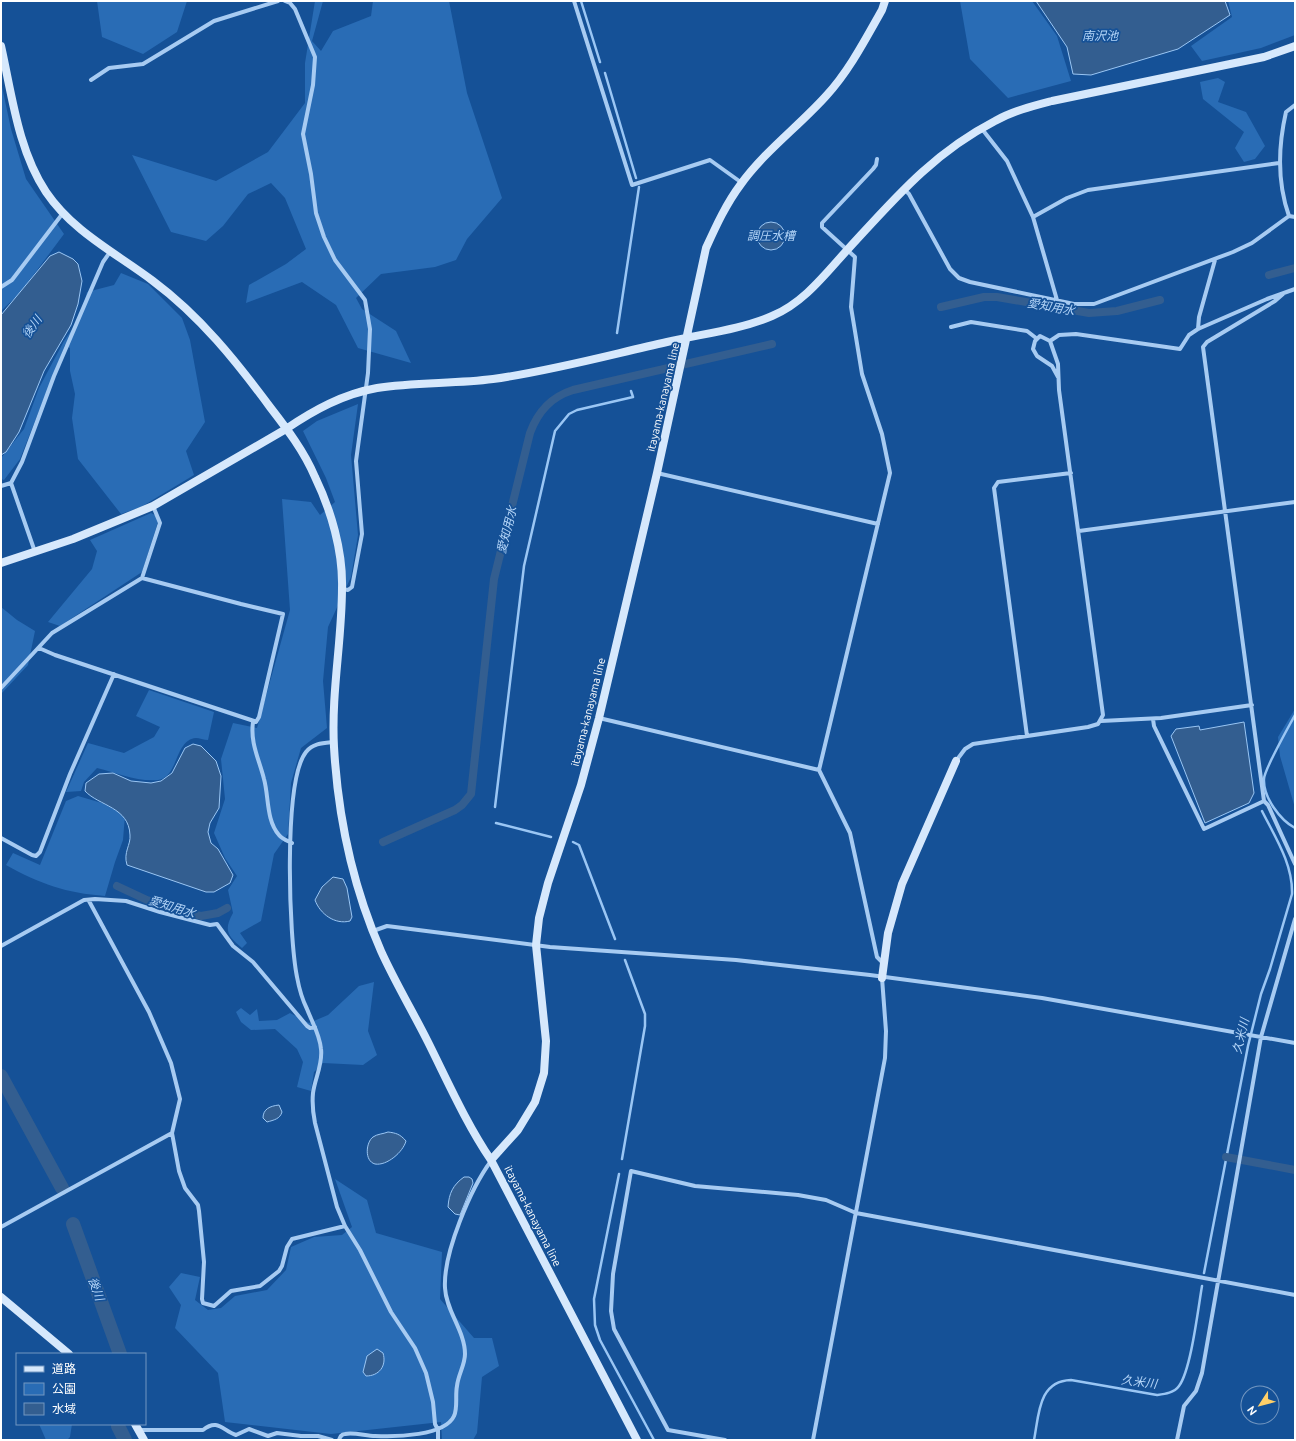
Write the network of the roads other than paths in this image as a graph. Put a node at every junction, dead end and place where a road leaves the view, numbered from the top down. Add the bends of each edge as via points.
1 (278, 1) edge
2 (285, 1) edge
3 (574, 1) edge
4 (884, 1) edge
5 (1, 46) edge
6 (1295, 46) edge
7 (91, 80) dead end
8 (1295, 105) edge
9 (982, 129) junction
10 (877, 159) dead end
11 (1279, 163) junction
12 (742, 183) junction
13 (904, 189) junction
14 (63, 213) junction
15 (1289, 216) junction
16 (1033, 217) junction
17 (1295, 217) edge
18 (848, 250) junction
19 (110, 252) junction
20 (1215, 260) junction
21 (1, 288) edge
22 (1295, 289) edge
23 (1283, 294) junction
24 (1057, 300) junction
25 (950, 326) dead end
26 (1198, 328) junction
27 (688, 337) junction
28 (1036, 338) junction
29 (1050, 341) junction
30 (1058, 377) junction
31 (286, 429) junction
32 (657, 473) junction
33 (1071, 473) junction
34 (11, 483) junction
35 (1, 486) edge
36 (1295, 502) edge
37 (153, 506) junction
38 (1225, 512) junction
39 (878, 524) junction
40 (1079, 531) junction
41 (35, 552) junction
42 (1, 563) edge
43 (142, 578) junction
44 (342, 590) junction
45 (39, 648) junction
46 (114, 674) junction
47 (1, 688) edge
48 (1252, 705) junction
49 (599, 718) junction
50 (1153, 719) junction
51 (1101, 721) junction
52 (256, 722) junction
53 (1027, 736) junction
54 (334, 742) junction
55 (956, 761) joint
56 (819, 770) junction
57 (1264, 801) junction
58 (1, 838) edge
59 (292, 843) junction
60 (1295, 864) edge
61 (88, 901) junction
62 (1295, 920) edge
63 (373, 931) junction
64 (536, 945) junction
65 (1, 946) edge
66 (884, 964) junction
67 (882, 978) junction
68 (315, 1027) junction
69 (1260, 1037) junction
70 (1295, 1043) edge
71 (172, 1134) junction
72 (491, 1160) junction
73 (856, 1213) junction
74 (345, 1226) junction
75 (1, 1228) edge
76 (1218, 1282) junction
77 (1295, 1295) edge
78 (1, 1296) edge
79 (68, 1353) edge
80 (137, 1427) edge
81 (438, 1430) junction
82 (144, 1440) edge
83 (332, 1440) edge
84 (339, 1440) edge
85 (438, 1440) edge
86 (637, 1440) edge
87 (725, 1440) edge
88 (813, 1440) edge
89 (1177, 1440) edge

1 - 7 street via 214,21 143,64 110,68
2 - 44 street via 290,2 295,8 315,57 313,85 303,134 314,202 324,237 335,260 365,300 370,329 368,373 356,461 362,534 352,587
3 - 12 street via 632,185 710,160
4 - 12 street, itayama-kanayama line via 882,10 855,58 826,96
5 - 14 street via 16,116 29,160 40,182
6 - 9 street via 1264,57 1052,100 1004,116
8 - 11 street via 1286,112
9 - 13 street via 945,152
9 - 16 street via 1007,161
10 - 18 street via 873,169 822,223 822,226
11 - 15 street via 1283,198
11 - 16 street via 1088,190 1067,198
12 - 27 street, itayama-kanayama line via 722,213 706,248
13 - 18 street
13 - 24 street via 950,269 959,278
14 - 19 street
14 - 21 street via 16,275
15 - 17 street
15 - 20 street via 1252,243
16 - 24 street
18 - 27 street via 806,294 783,310 763,319
18 - 39 street via 855,258 851,307 862,374 882,434 890,473
19 - 31 street via 154,282 189,311 230,356
19 - 34 street via 103,262 54,376 24,457
20 - 24 street via 1098,303 1074,304
20 - 26 street
22 - 23 street
23 - 26 street
23 - 38 street via 1275,302 1207,342 1203,347
25 - 28 street via 971,322 1027,331
26 - 29 street via 1189,335 1180,349 1076,334 1059,336
27 - 31 street via 512,376 374,389 324,406
27 - 32 street, itayama-kanayama line
28 - 29 street via 1040,336
28 - 30 street via 1034,352 1052,366
29 - 30 street via 1058,364
30 - 33 street
31 - 37 street
31 - 44 street via 315,476 324,499 338,545
32 - 39 street
32 - 49 street, itayama-kanayama line
33 - 40 street
33 - 53 street via 998,482 994,488
34 - 35 street
34 - 41 street
36 - 38 street
37 - 41 street
37 - 43 street via 160,523
38 - 40 street
38 - 48 street
39 - 56 street
40 - 51 street via 1103,710
41 - 42 street
43 - 45 street via 52,633
43 - 52 street via 283,614
44 - 54 street via 334,689
45 - 46 street
45 - 47 street
46 - 52 street
46 - 58 street via 70,774 40,852 36,856 32,855
48 - 50 street
48 - 57 street
49 - 56 street
49 - 64 street, itayama-kanayama line via 581,786 548,883 539,918
50 - 51 street
50 - 57 street via 1154,726 1204,829
51 - 53 street via 1088,727
52 - 59 street via 253,722 252,742 264,778 274,827 279,836
53 - 55 street via 973,744 965,749
54 - 59 street via 312,746 302,760 295,787
54 - 63 street via 337,791 347,847
55 - 66 street via 902,884 888,933
56 - 66 street via 850,833 877,957
57 - 60 street
59 - 68 street via 290,905 297,975 302,997
61 - 65 street via 84,900
61 - 68 street via 126,901 210,925 217,924 233,946 253,962 307,1026
61 - 71 street via 149,1012 167,1051 180,1099
62 - 69 street
63 - 64 street via 387,926
63 - 72 street via 475,1135
64 - 67 street via 736,960
64 - 72 street, itayama-kanayama line via 546,1041 544,1073 535,1102 521,1124
66 - 67 street
67 - 69 street via 1042,998
67 - 73 street via 886,1031 885,1058
68 - 74 street via 320,1039 322,1056 313,1093 315,1124 337,1207
69 - 70 street
69 - 76 street
71 - 74 street via 181,1180 198,1205 204,1262 203,1303 209,1306 218,1304 232,1291 253,1288 268,1280 282,1266 292,1239
71 - 75 street
72 - 81 street via 480,1176 448,1258 445,1288 447,1300 464,1344 465,1354 457,1385 454,1417
72 - 86 street, itayama-kanayama line
73 - 76 street
73 - 87 street via 826,1200 696,1186 631,1172 613,1274 611,1310 614,1329 668,1430
73 - 88 street
74 - 81 street via 391,1312 421,1359 430,1387
76 - 77 street
76 - 89 street via 1202,1373 1196,1391 1184,1406
78 - 79 street
80 - 82 street
80 - 83 street via 202,1430 218,1425 236,1435 249,1429 268,1436 277,1433 318,1436
81 - 84 street via 377,1436 346,1433
81 - 85 street

